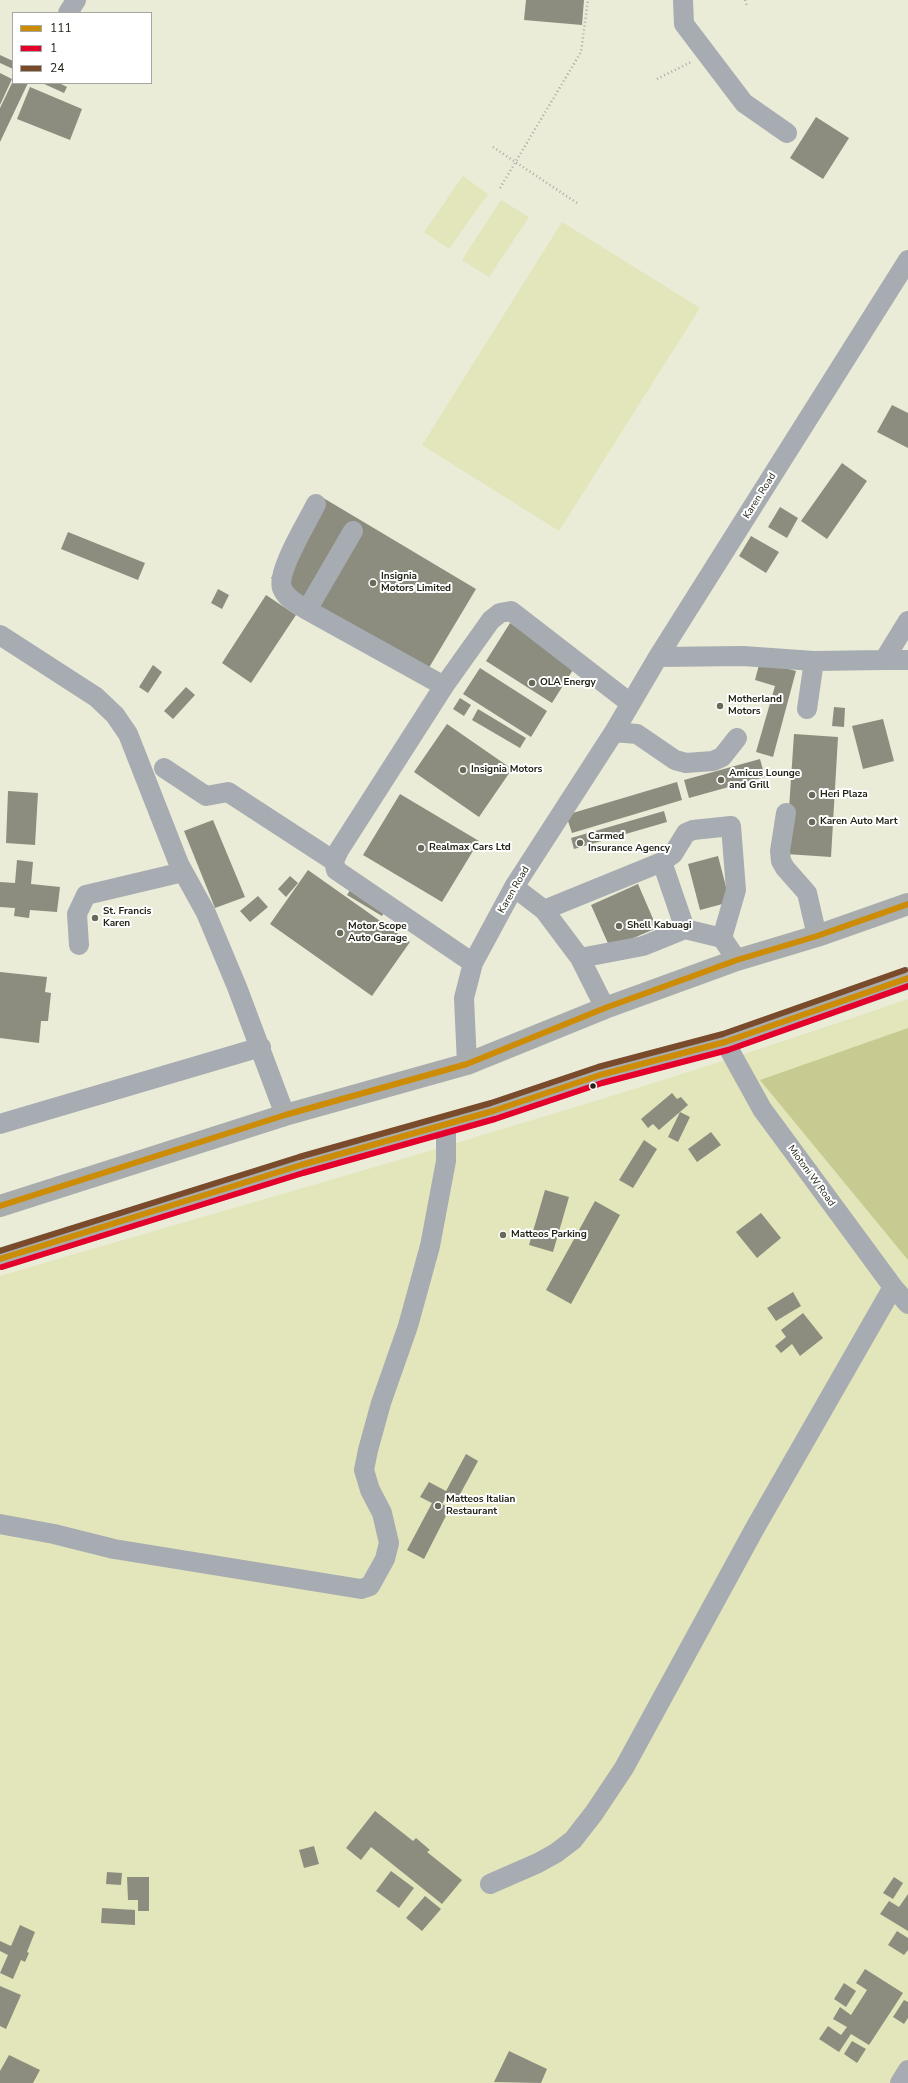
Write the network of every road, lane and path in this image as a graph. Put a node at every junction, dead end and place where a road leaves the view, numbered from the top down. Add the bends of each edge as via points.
1 (76, 0) edge
2 (588, 0) edge
3 (683, 0) edge
4 (745, 0) edge
5 (747, 6) dead end
6 (69, 12) edge
7 (708, 55) junction
8 (657, 79) dead end
9 (787, 133) dead end
10 (493, 147) dead end
11 (514, 163) junction
12 (500, 188) dead end
13 (577, 203) dead end
14 (908, 260) edge
15 (316, 504) dead end
16 (353, 531) dead end
17 (307, 610) junction
18 (908, 621) edge
19 (0, 635) edge
20 (658, 657) junction
21 (884, 660) junction
22 (908, 660) edge
23 (814, 661) junction
24 (444, 686) junction
25 (630, 703) junction
26 (807, 709) dead end
27 (614, 732) junction
28 (737, 738) dead end
29 (164, 768) dead end
30 (786, 813) dead end
31 (334, 861) junction
32 (662, 862) junction
33 (183, 872) junction
34 (514, 887) junction
35 (908, 904) edge
36 (544, 910) junction
37 (685, 928) junction
38 (817, 936) junction
39 (722, 938) junction
40 (78, 945) dead end
41 (580, 958) junction
42 (737, 960) junction
43 (473, 963) junction
44 (908, 978) edge
45 (604, 1008) junction
46 (725, 1042) junction
47 (261, 1047) junction
48 (467, 1064) junction
49 (285, 1115) junction
50 (0, 1124) edge
51 (446, 1124) junction
52 (0, 1206) edge
53 (3, 1256) edge
54 (893, 1287) junction
55 (908, 1304) edge
56 (0, 1524) edge
57 (490, 1884) dead end
58 (908, 2070) edge
59 (900, 2083) edge

1 - 6 street
2 - 11 path via 581,52
3 - 7 street via 684,24
4 - 5 path
7 - 8 path
7 - 9 street via 744,103
10 - 11 path
11 - 12 path
11 - 13 path
14 - 20 street, Karen Road
15 - 17 street via 280,580 288,598
16 - 17 street
17 - 24 street
18 - 21 street
19 - 33 street via 84,688 115,715 128,734 140,761
20 - 23 street via 743,656
20 - 25 street, Karen Road
21 - 22 street
21 - 23 street
23 - 26 street
24 - 25 street via 491,620 500,613 511,611
24 - 31 street via 338,850
25 - 27 street, Karen Road
27 - 28 street via 637,734 675,760 686,763 713,761 722,757
27 - 34 street, Karen Road
29 - 31 street via 206,796 228,792
30 - 38 street via 780,852 782,860 785,868 807,893
31 - 43 street via 336,870
32 - 36 street
32 - 37 street
32 - 39 street via 677,850 686,833 701,828 731,826 736,890
33 - 40 street via 86,895 77,914
33 - 47 street via 206,913
34 - 36 street
34 - 43 street, Karen Road
35 - 38 main road
36 - 41 street
37 - 39 street
37 - 41 street via 643,946
38 - 42 main road
39 - 42 street
41 - 45 street
42 - 45 main road
43 - 48 street, Karen Road via 464,998
44 - 46 main road
45 - 48 main road
46 - 51 main road via 600,1075
46 - 54 street, Miotoni W Road via 762,1109
47 - 49 street
47 - 50 street
48 - 49 main road
49 - 52 main road
51 - 53 main road via 301,1165
51 - 56 street via 446,1161 430,1246 408,1326 381,1403 364,1470 368,1485 382,1513 389,1543 385,1559 370,1586 361,1589 199,1564 114,1549
54 - 55 street, Miotoni W Road
54 - 57 street via 755,1528 624,1768 594,1813 573,1840 556,1854
58 - 59 street

